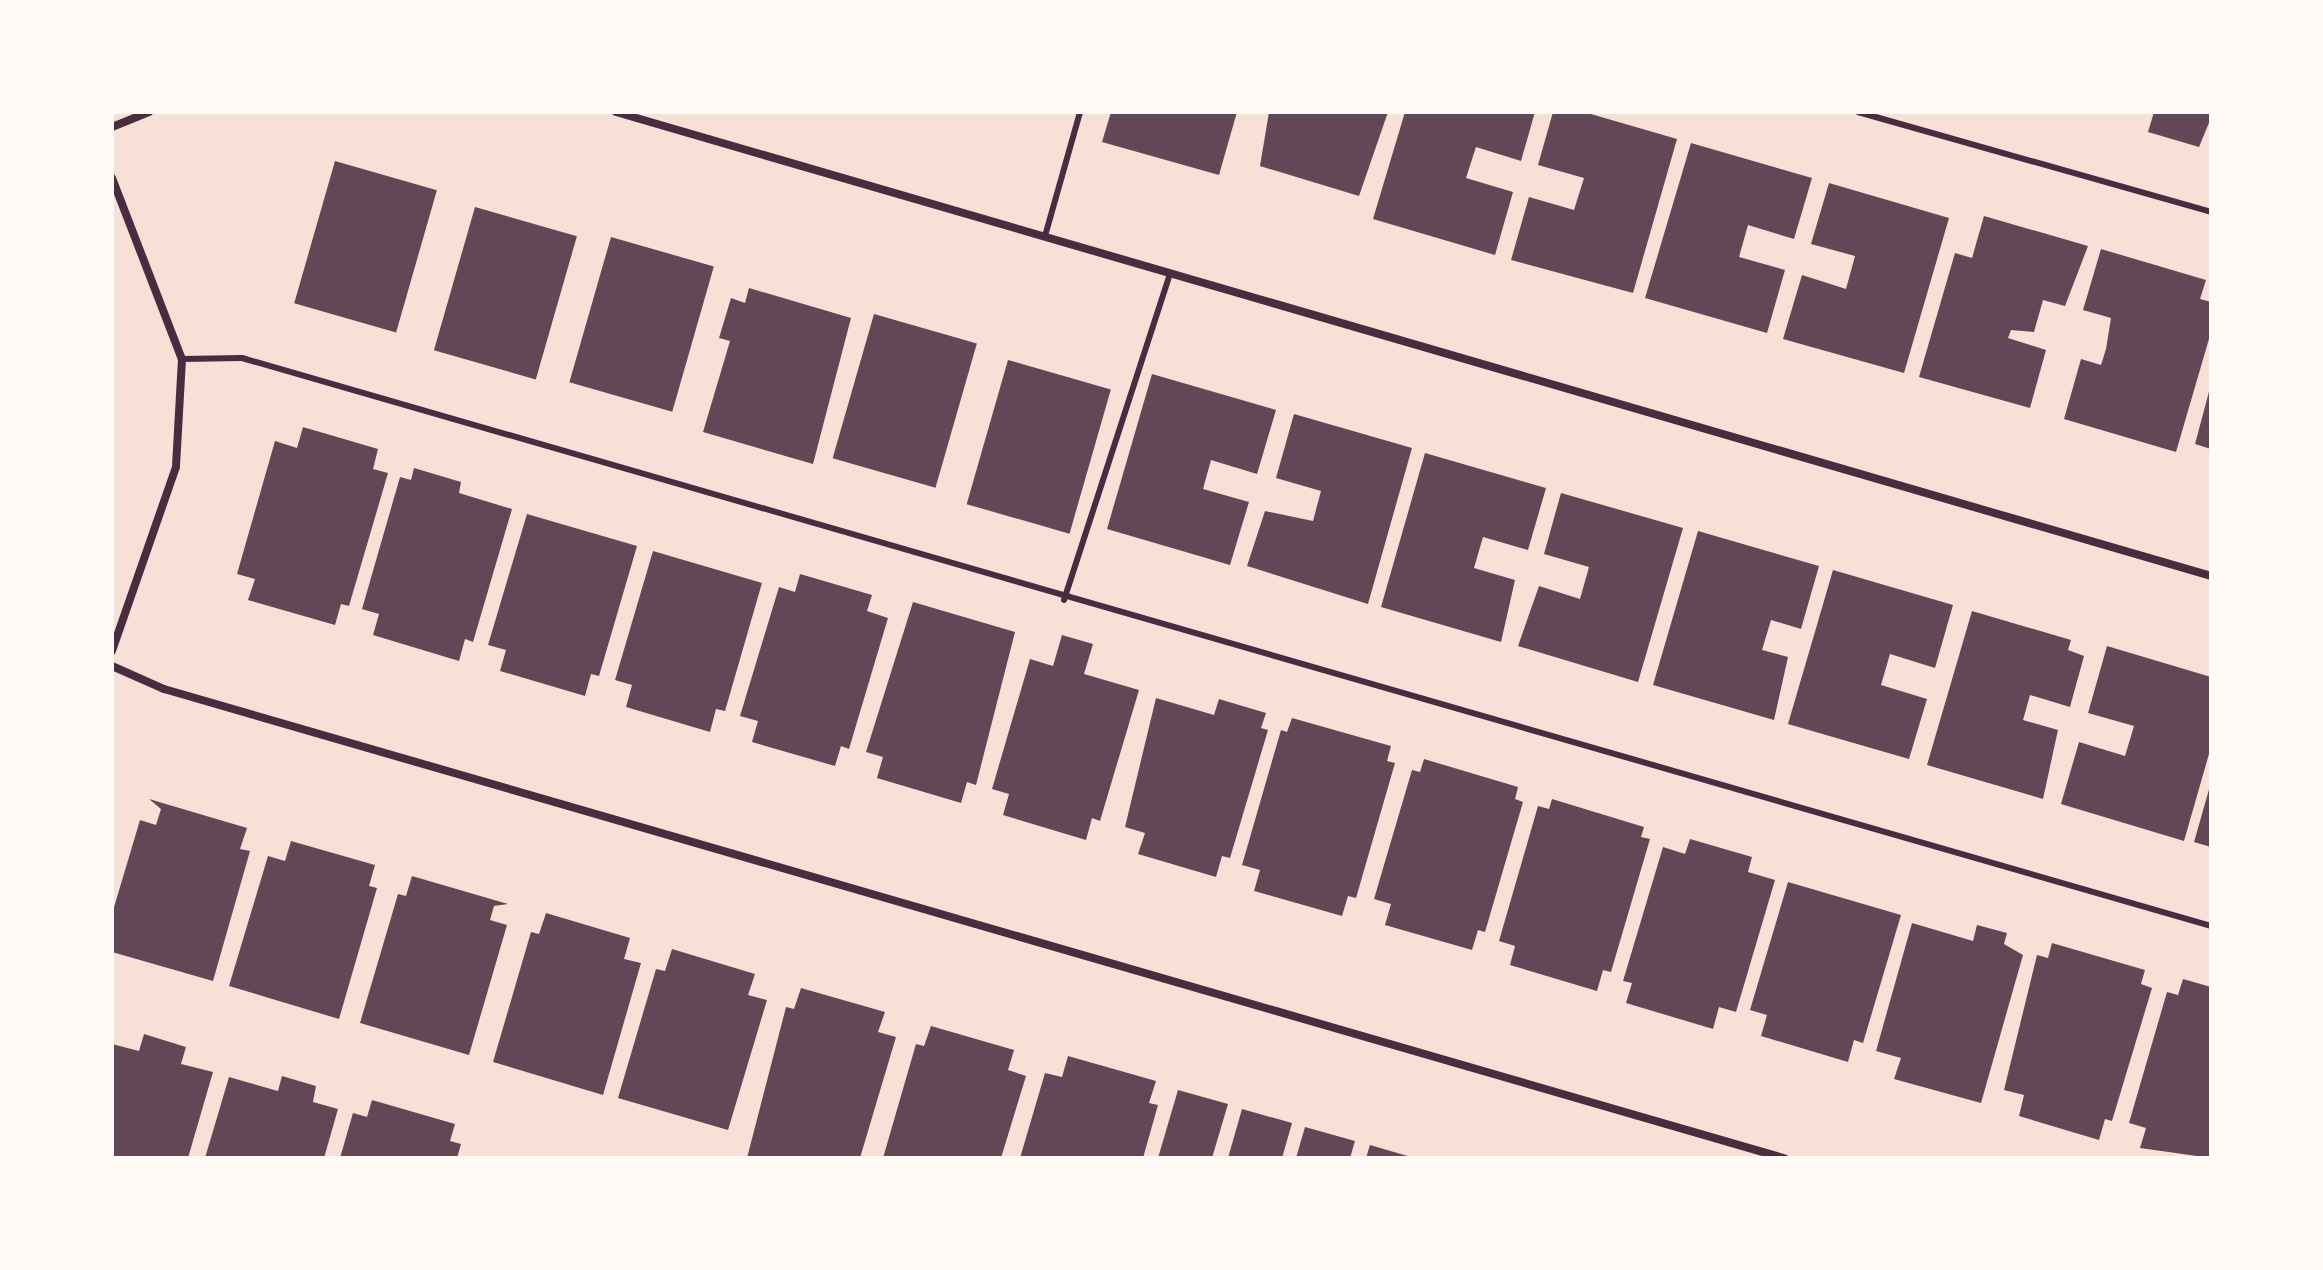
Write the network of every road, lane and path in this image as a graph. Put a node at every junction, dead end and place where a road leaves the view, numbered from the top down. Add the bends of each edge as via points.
1 (149, 112) edge
2 (616, 112) edge
3 (1080, 112) edge
4 (1858, 112) edge
5 (112, 127) edge
6 (112, 178) edge
7 (2211, 212) edge
8 (1045, 236) junction
9 (1170, 273) junction
10 (182, 359) junction
11 (2211, 576) edge
12 (1064, 600) junction
13 (112, 651) edge
14 (112, 666) edge
15 (2211, 926) edge
16 (1784, 1158) edge

1 - 5 street
2 - 8 street
3 - 8 lane
4 - 7 lane
6 - 10 street
8 - 9 street
9 - 11 street
9 - 12 lane
10 - 12 lane via 242,358
10 - 13 street via 176,467
12 - 15 lane
14 - 16 street via 164,689

